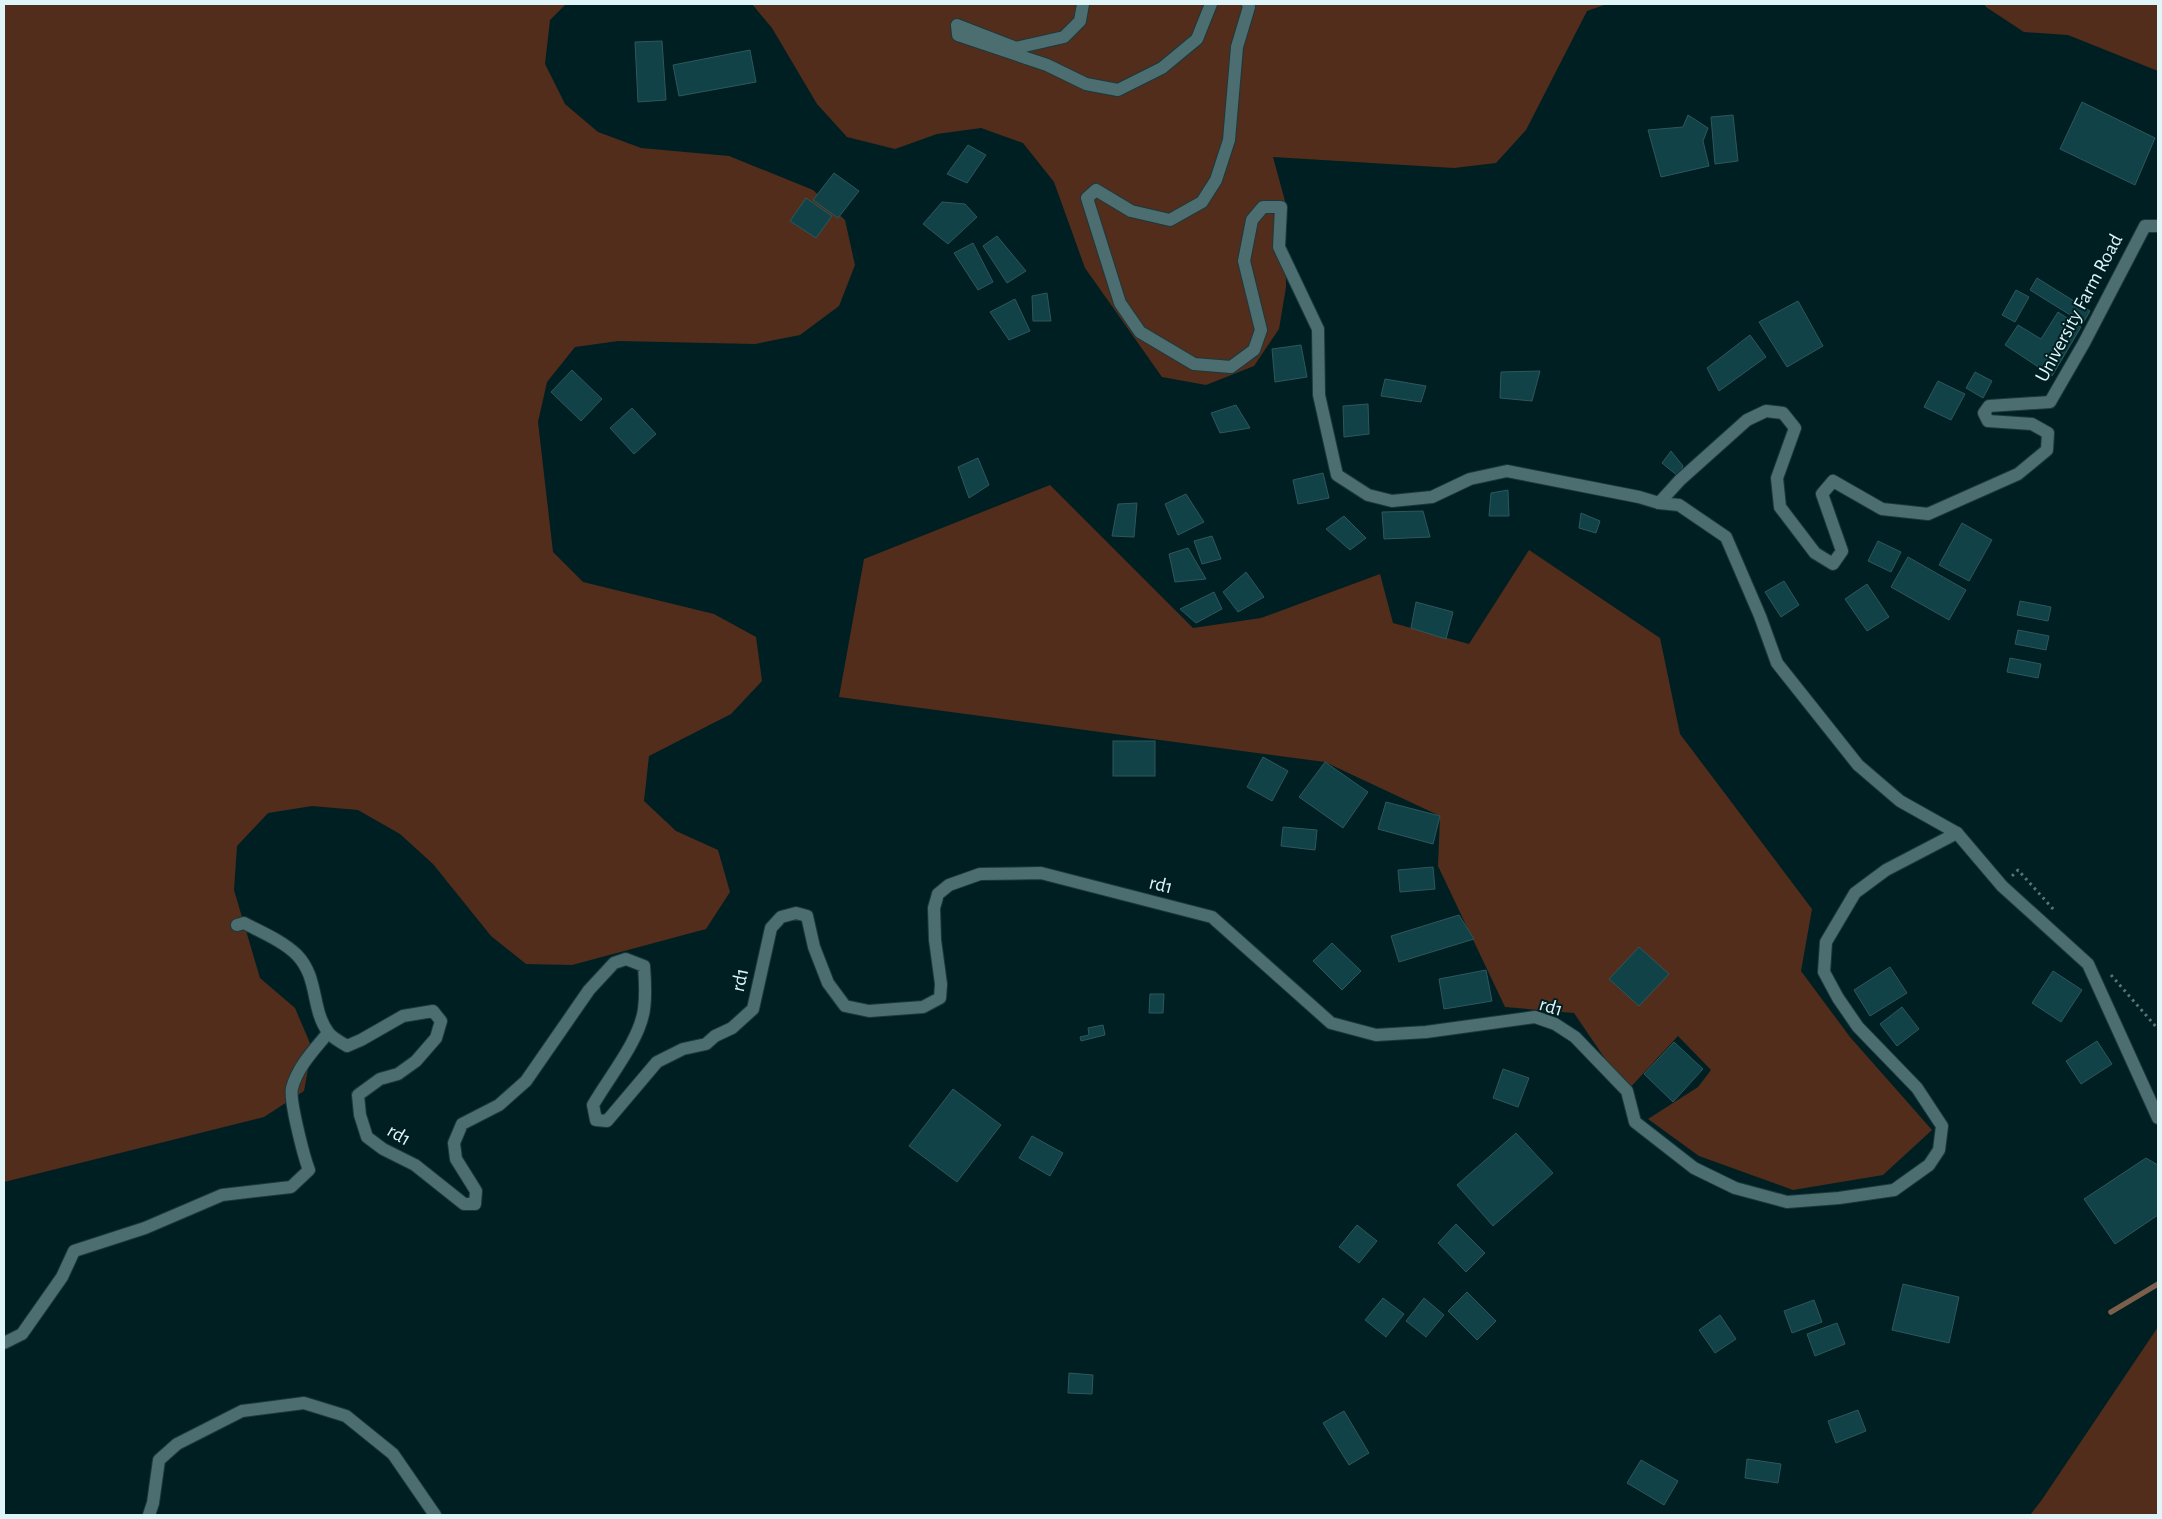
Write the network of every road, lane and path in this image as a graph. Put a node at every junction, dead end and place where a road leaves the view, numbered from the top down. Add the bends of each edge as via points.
1 (1083, 4) edge
2 (1211, 4) edge
3 (1248, 4) edge
4 (2158, 226) edge
5 (1659, 504) junction
6 (1957, 833) junction
7 (237, 926) dead end
8 (328, 1033) junction
9 (2158, 1118) edge
10 (4, 1343) edge
11 (149, 1515) edge
12 (435, 1515) edge

1 - 2 street via 1080,21 1064,37 1016,48 957,25 958,35 1047,64 1086,84 1118,90 1162,68 1197,39
3 - 5 street via 1237,47 1229,140 1216,180 1202,202 1170,220 1131,210 1096,190 1087,198 1120,303 1140,332 1194,364 1232,367 1254,350 1261,330 1244,261 1252,220 1263,208 1281,208 1279,247 1318,329 1319,395 1337,476 1368,495 1392,501 1432,497 1470,479 1507,471 1639,497
4 - 5 street, University Farm Road via 2144,226 2050,402 1989,406 1984,413 1988,421 2032,424 2048,433 2047,450 2018,474 1928,514 1882,509 1834,481 1822,494 1842,552 1833,564 1815,553 1780,507 1777,478 1795,428 1783,413 1766,411 1747,420 1680,480
5 - 6 street via 1679,506 1726,537 1777,663 1858,765 1900,801
6 - 8 street, rd1 via 1886,870 1855,893 1826,942 1824,972 1838,998 1858,1027 1917,1088 1942,1126 1939,1150 1929,1165 1894,1190 1839,1198 1787,1202 1735,1188 1694,1168 1635,1122 1627,1091 1575,1037 1555,1024 1535,1017 1426,1032 1376,1035 1332,1022 1212,917 1041,873 980,874 949,885 938,894 934,908 940,998 923,1007 869,1011 845,1006 828,983 814,947 808,916 796,913 781,916 771,928 753,1009 732,1028 706,1044 683,1049 657,1062 607,1120 596,1120 593,1105 624,1057 644,1009 644,966 626,959 614,962 589,990 526,1081 499,1104 462,1124 454,1144 456,1159 476,1191 475,1204 464,1204 415,1165 367,1137 360,1115 358,1095 380,1079 398,1074 416,1061 436,1038 441,1021 433,1011 403,1016 347,1046
6 - 9 street via 2002,886 2088,964
7 - 8 street via 244,923 297,954 311,975
8 - 10 street via 302,1065 292,1089 302,1152 309,1170 290,1187 222,1195 145,1228 74,1251 62,1277 22,1334
11 - 12 street via 160,1460 178,1444 242,1411 304,1403 346,1416 393,1454

